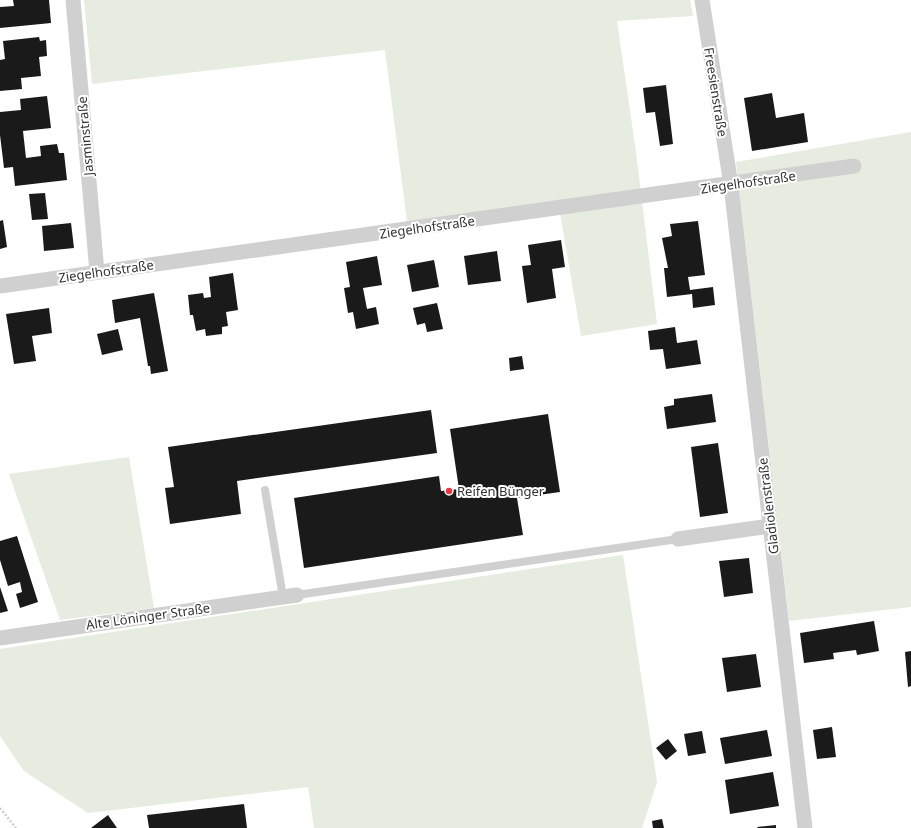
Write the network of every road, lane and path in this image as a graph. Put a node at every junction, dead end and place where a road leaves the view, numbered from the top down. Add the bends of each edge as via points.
1 (73, 0) edge
2 (702, 0) edge
3 (854, 166) dead end
4 (731, 185) junction
5 (97, 272) junction
6 (0, 286) edge
7 (265, 490) dead end
8 (770, 526) junction
9 (678, 539) joint
10 (290, 596) junction
11 (0, 638) edge
12 (0, 808) edge
13 (16, 828) edge
14 (805, 828) edge

1 - 5 street, Jasminstraße
2 - 4 street, Freesienstraße
3 - 4 street, Ziegelhofstraße
4 - 5 street, Ziegelhofstraße
4 - 8 street, Gladiolenstraße
5 - 6 street, Ziegelhofstraße
7 - 10 lane
8 - 9 street
8 - 14 street, Gladiolenstraße
9 - 10 lane
10 - 11 street, Alte Löninger Straße
12 - 13 path

